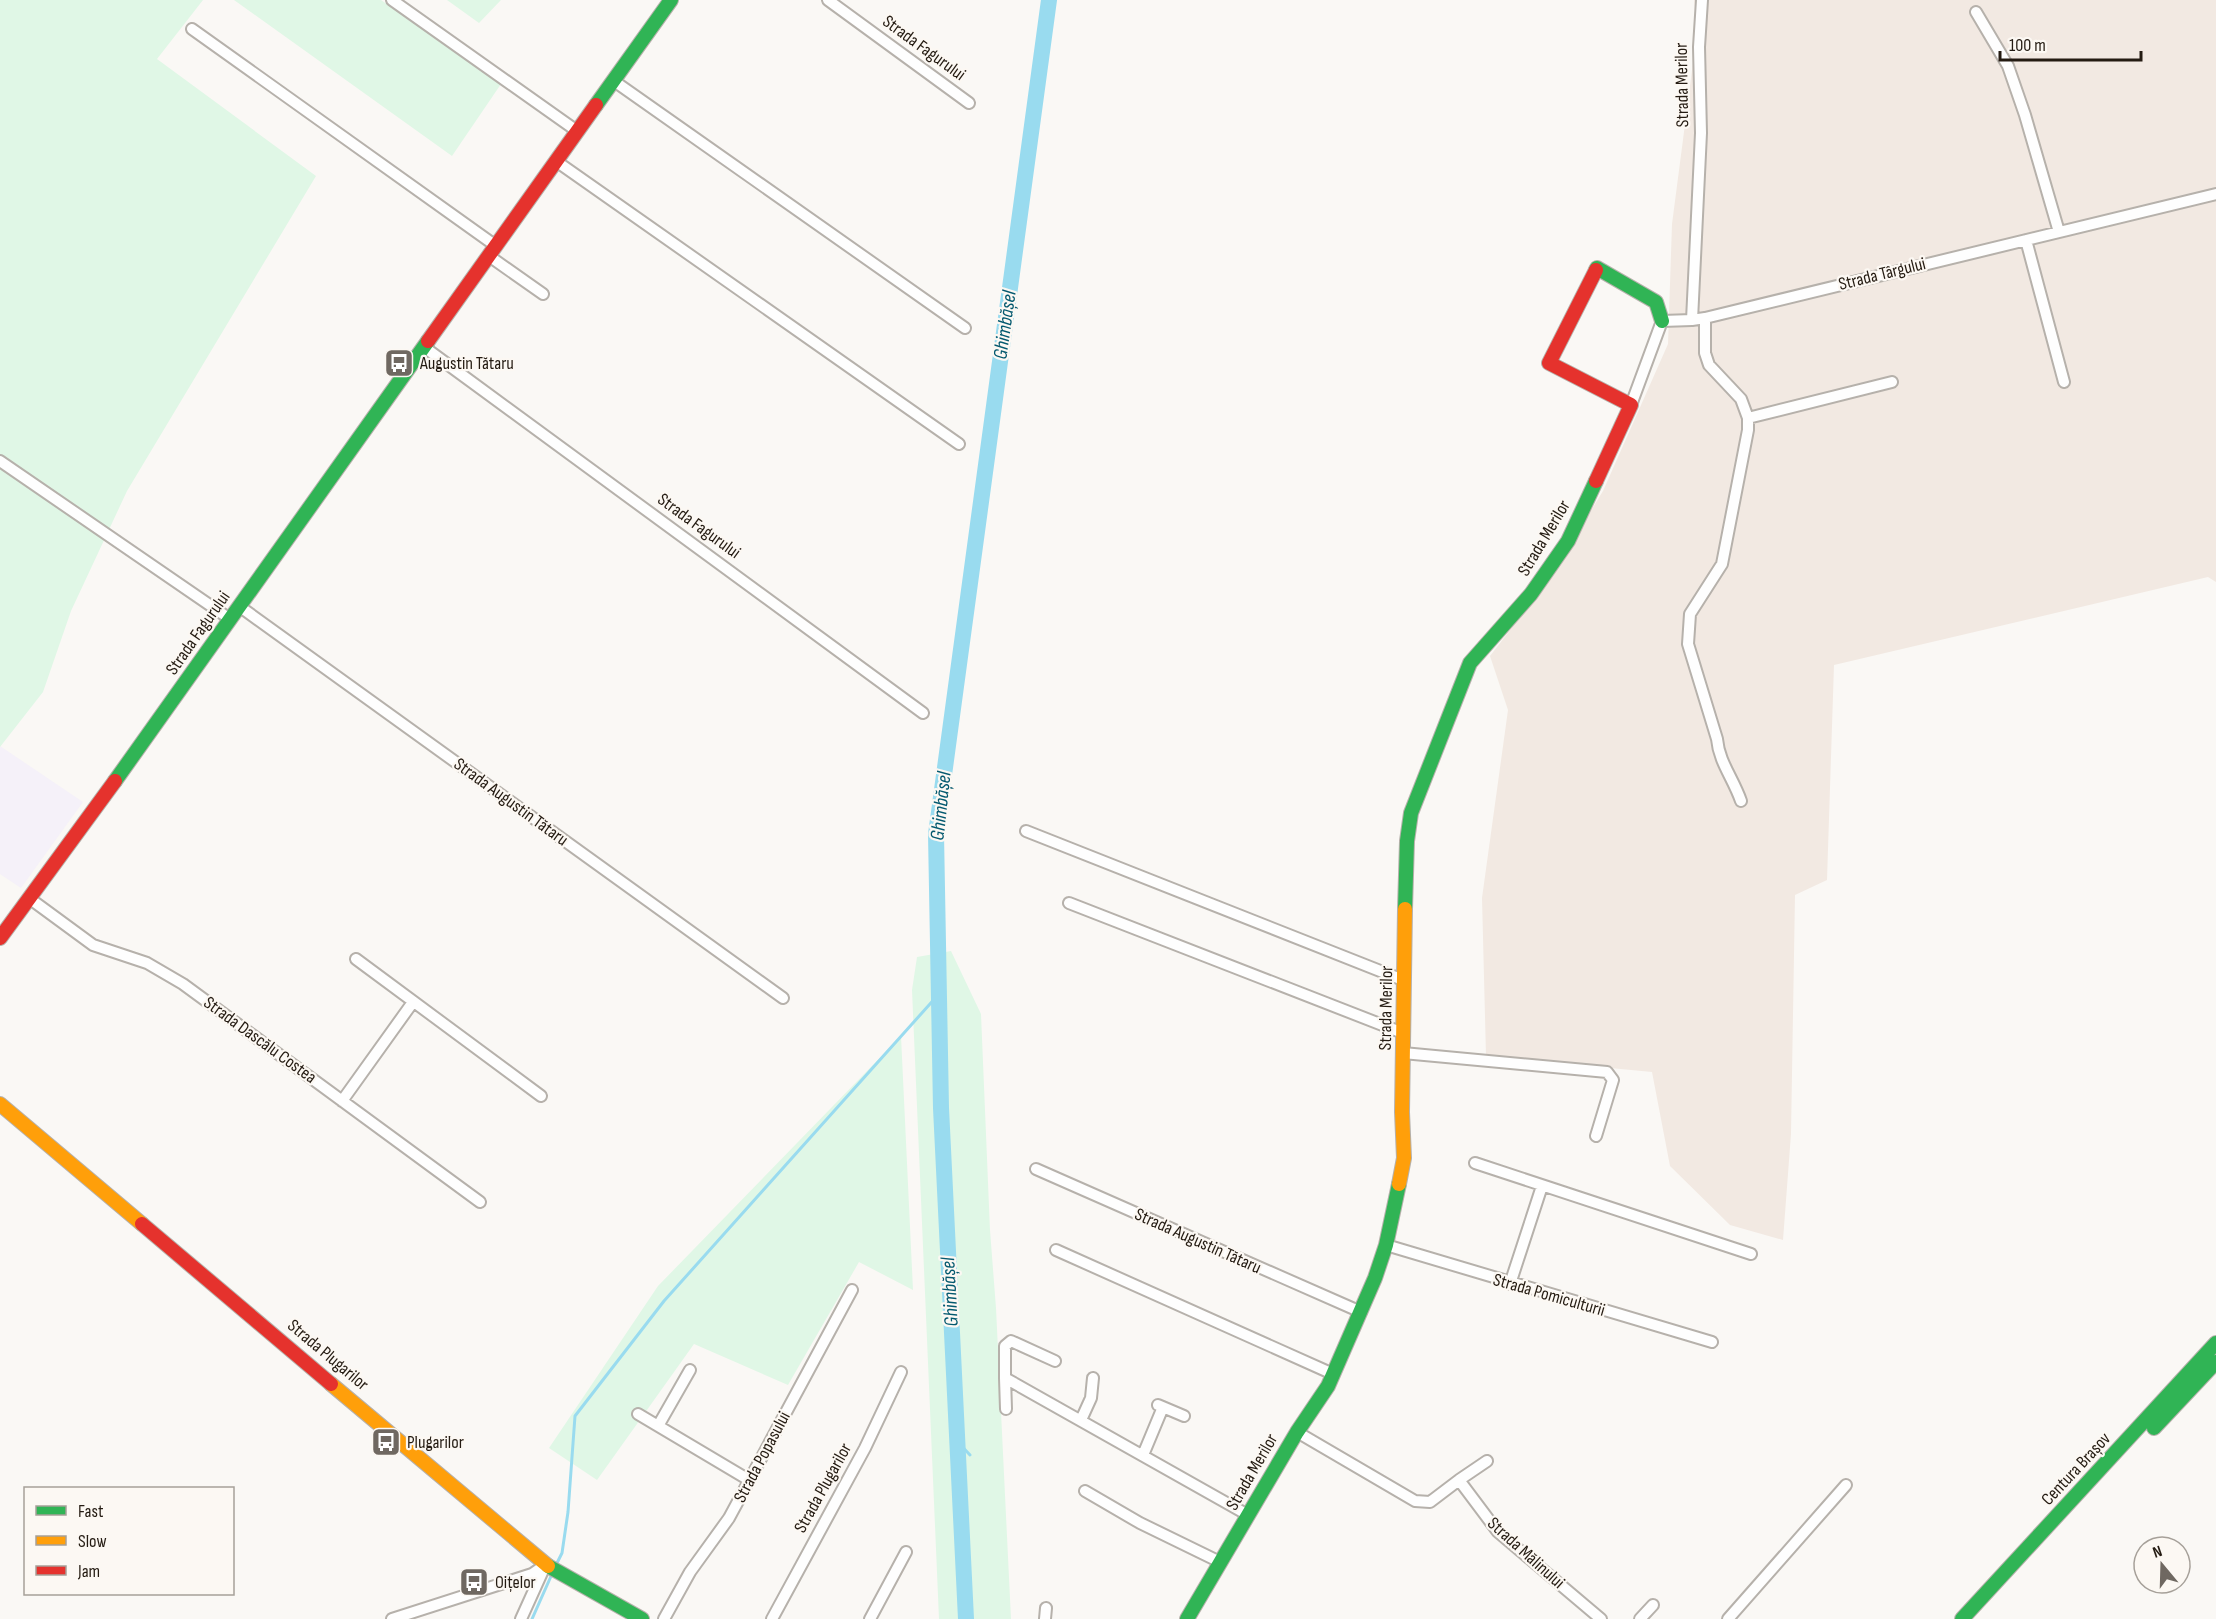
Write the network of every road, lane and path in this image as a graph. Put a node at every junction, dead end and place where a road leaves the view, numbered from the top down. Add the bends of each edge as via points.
1 (392, 0) edge
2 (671, 0) edge
3 (828, 0) edge
4 (1702, 0) edge
5 (1976, 12) dead end
6 (192, 29) dead end
7 (614, 81) junction
8 (969, 103) dead end
9 (577, 132) junction
10 (556, 161) junction
11 (2216, 194) edge
12 (2058, 232) junction
13 (2026, 240) junction
14 (493, 251) junction
15 (543, 294) dead end
16 (1705, 318) junction
17 (1692, 320) junction
18 (1662, 321) junction
19 (965, 328) dead end
20 (424, 347) junction
21 (1892, 382) dead end
22 (2064, 382) dead end
23 (1630, 405) junction
24 (1748, 418) junction
25 (959, 444) dead end
26 (0, 460) edge
27 (239, 606) junction
28 (230, 619) junction
29 (923, 713) dead end
30 (1741, 801) dead end
31 (1026, 831) dead end
32 (29, 897) junction
33 (1069, 903) dead end
34 (0, 938) edge
35 (356, 960) dead end
36 (1403, 980) junction
37 (783, 998) dead end
38 (413, 1002) junction
39 (1403, 1033) junction
40 (1403, 1053) junction
41 (542, 1095) dead end
42 (342, 1101) junction
43 (0, 1104) edge
44 (1596, 1136) dead end
45 (1474, 1163) dead end
46 (1036, 1169) dead end
47 (1542, 1186) junction
48 (480, 1202) dead end
49 (1386, 1245) junction
50 (1056, 1250) dead end
51 (1751, 1254) dead end
52 (1510, 1284) junction
53 (852, 1290) dead end
54 (1361, 1312) junction
55 (1712, 1342) dead end
56 (2216, 1343) edge
57 (1055, 1361) dead end
58 (2216, 1362) edge
59 (690, 1370) dead end
60 (901, 1372) dead end
61 (1333, 1374) junction
62 (1005, 1378) junction
63 (1093, 1378) dead end
64 (1006, 1409) dead end
65 (638, 1414) dead end
66 (1184, 1416) dead end
67 (1081, 1420) junction
68 (658, 1426) junction
69 (1297, 1432) junction
70 (1143, 1455) junction
71 (1487, 1461) dead end
72 (749, 1480) junction
73 (1459, 1480) junction
74 (1846, 1485) dead end
75 (1085, 1491) dead end
76 (1248, 1515) junction
77 (906, 1552) dead end
78 (1220, 1562) junction
79 (547, 1567) junction
80 (1653, 1605) dead end
81 (392, 1619) edge
82 (521, 1619) edge
83 (642, 1619) edge
84 (664, 1619) edge
85 (772, 1619) edge
86 (870, 1619) edge
87 (1186, 1619) edge
88 (1601, 1619) edge
89 (1640, 1619) edge
90 (1728, 1619) edge
91 (1962, 1619) edge
92 (1978, 1619) edge

1 - 9 street
2 - 7 main road, Strada Fagurului
3 - 8 street, Strada Fagurului
4 - 17 street, Strada Merilor via 1698,48 1701,133
5 - 12 street via 2008,66
6 - 14 street
7 - 9 main road, Strada Fagurului
7 - 19 street
9 - 10 main road, Strada Fagurului
10 - 14 main road, Strada Fagurului
10 - 25 street
11 - 12 street, Strada Târgului
12 - 13 street, Strada Târgului
13 - 16 street, Strada Târgului
13 - 22 street
14 - 15 street
14 - 20 main road, Strada Fagurului
16 - 17 street, Strada Târgului
16 - 24 street via 1705,353 1709,364 1741,399
17 - 18 street
18 - 23 street, Strada Merilor
18 - 23 main road via 1656,302 1597,268 1549,363
20 - 27 main road, Strada Fagurului
20 - 29 street, Strada Fagurului
21 - 24 street
23 - 36 main road, Strada Merilor via 1568,541 1531,594 1465,671 1409,821
24 - 30 street via 1722,564 1695,604 1687,633 1717,738 1718,755 1734,780
26 - 28 street
27 - 28 main road, Strada Fagurului
27 - 37 street, Strada Augustin Tătaru
28 - 32 main road, Strada Fagurului
31 - 36 street
32 - 34 main road, Strada Fagurului
32 - 42 street, Strada Dascălu Costea via 93,945 162,970
33 - 39 street
35 - 38 street
36 - 39 main road, Strada Merilor
38 - 41 street
38 - 42 street
39 - 40 main road, Strada Merilor
40 - 44 street via 1607,1072 1613,1080
40 - 49 main road, Strada Merilor via 1404,1158
42 - 48 street, Strada Dascălu Costea
43 - 79 main road, Strada Plugarilor
45 - 47 street
46 - 54 street, Strada Augustin Tătaru
47 - 51 street
47 - 52 street
49 - 52 street, Strada Pomiculturii
49 - 54 main road, Strada Merilor
50 - 61 street
52 - 55 street, Strada Pomiculturii
53 - 72 street, Strada Popasului
54 - 61 main road, Strada Merilor
56 - 91 main road, Centura Brașov
57 - 62 street via 1006,1342
58 - 92 main road, Centura Brașov
59 - 68 street
60 - 85 street, Strada Plugarilor via 865,1448
61 - 69 main road, Strada Merilor
62 - 64 street
62 - 67 street
63 - 67 street via 1091,1398
65 - 68 street
66 - 70 street via 1160,1406
67 - 70 street
68 - 72 street
69 - 73 street via 1415,1501 1430,1502
69 - 76 main road, Strada Merilor
70 - 76 street
71 - 73 street
72 - 84 street, Strada Popasului
73 - 88 street, Strada Mălinului via 1498,1532
74 - 90 street
75 - 78 street
76 - 78 main road, Strada Merilor
77 - 86 street
78 - 87 main road, Strada Merilor
79 - 81 street
79 - 82 street
79 - 83 main road, Strada Plugarilor
80 - 89 street

